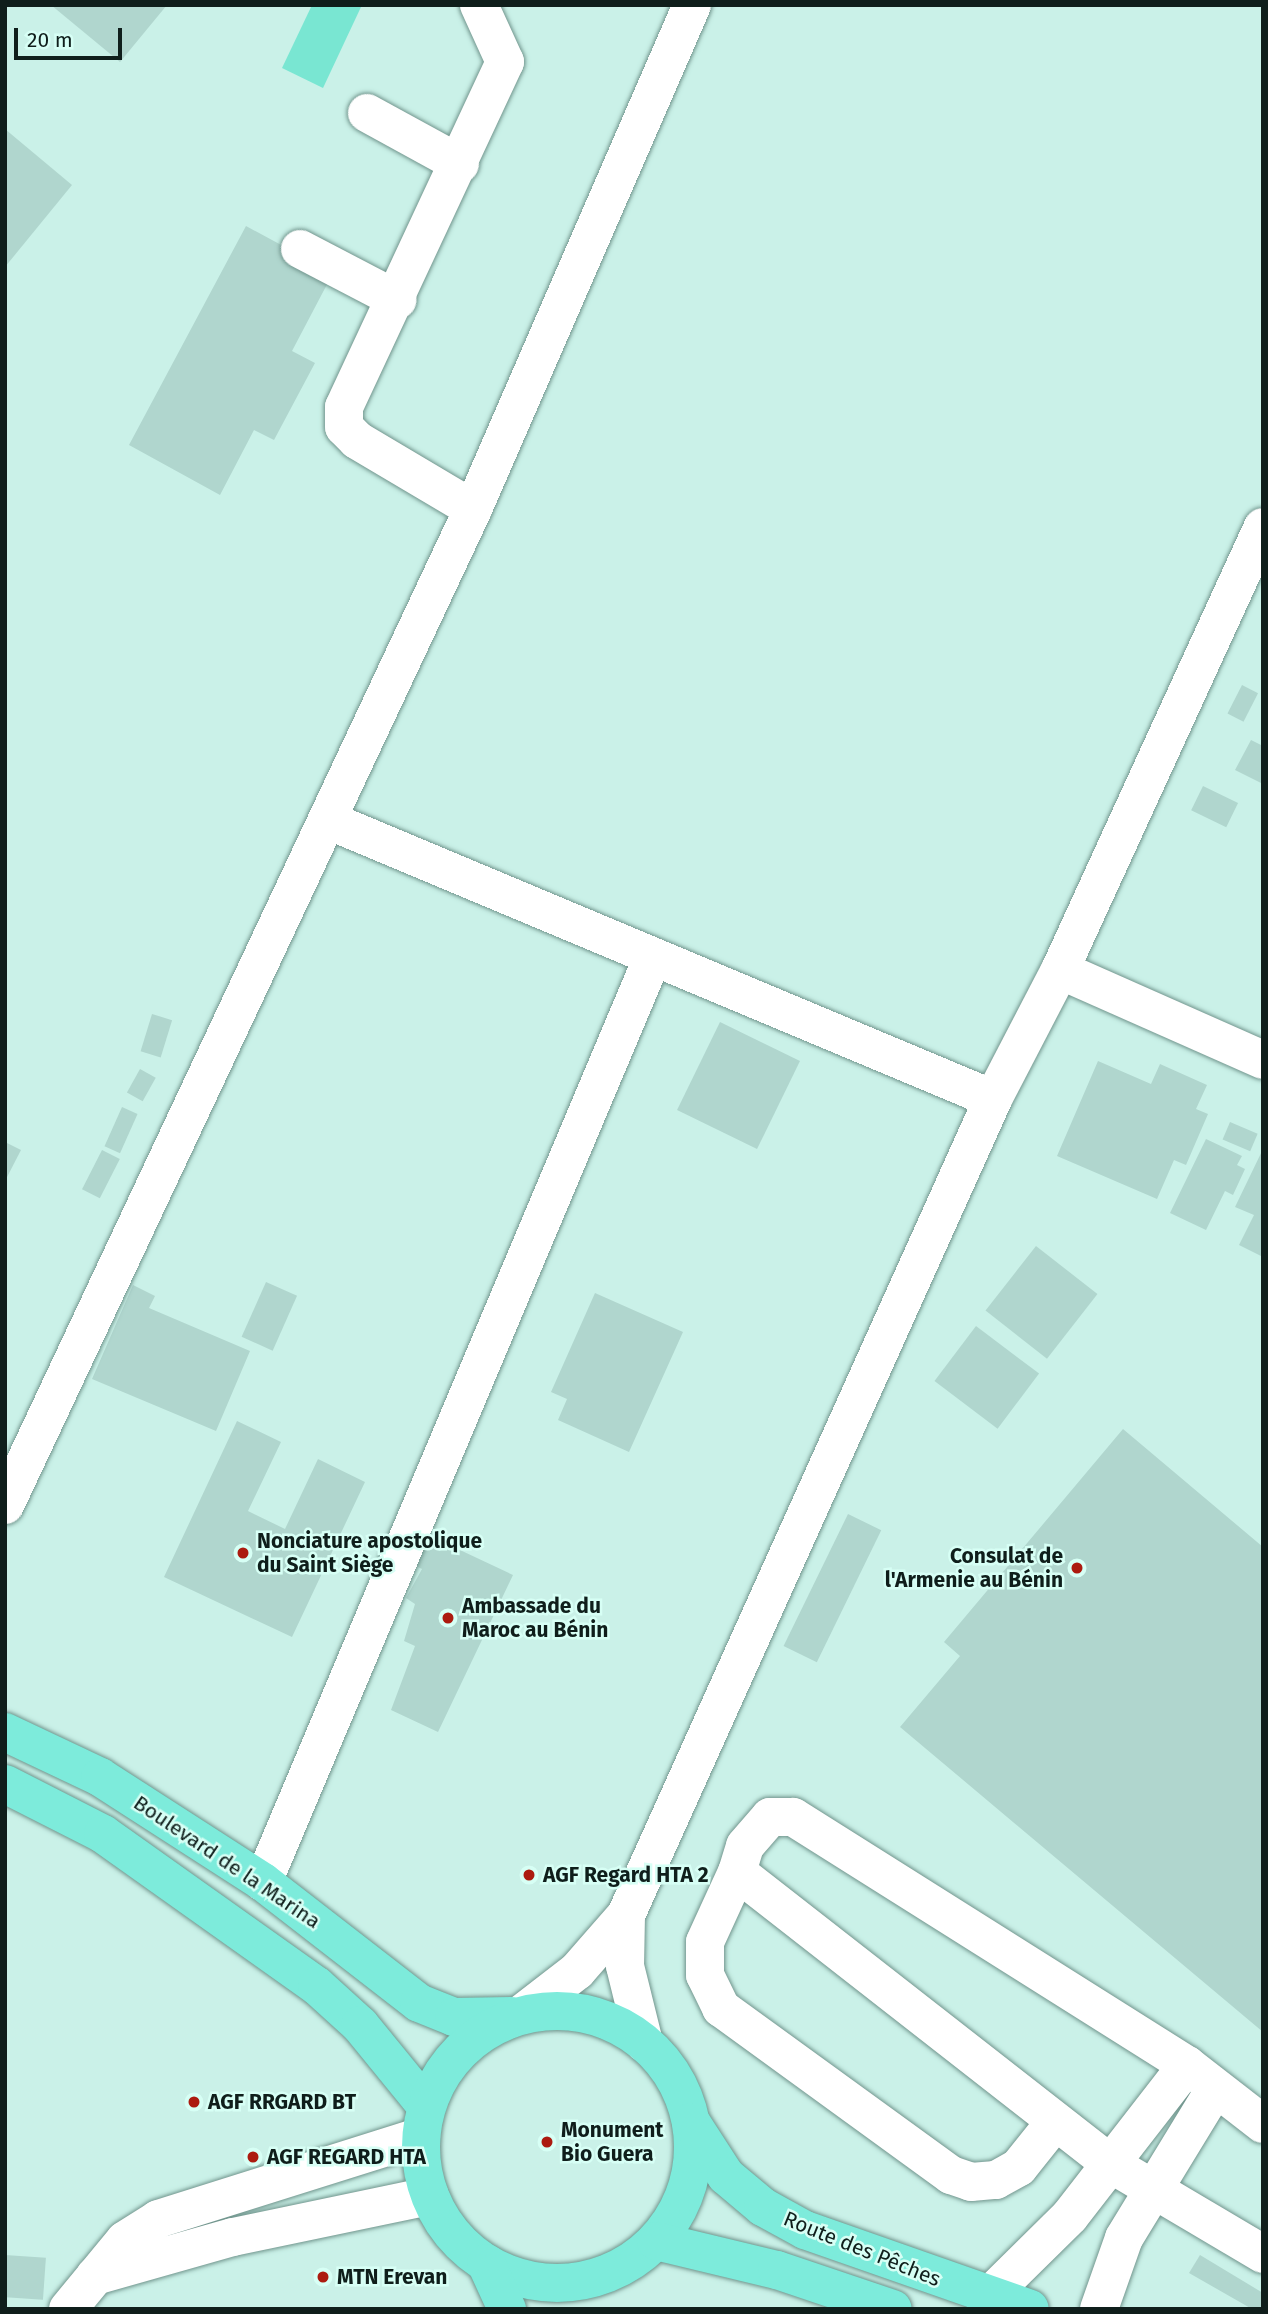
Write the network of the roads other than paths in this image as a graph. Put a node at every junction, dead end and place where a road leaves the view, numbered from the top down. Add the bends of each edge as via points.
1 (479, 5) edge
2 (692, 5) edge
3 (367, 113) dead end
4 (460, 163) junction
5 (300, 249) dead end
6 (398, 300) junction
7 (473, 509) junction
8 (1263, 527) edge
9 (330, 821) junction
10 (652, 959) junction
11 (1059, 970) junction
12 (1263, 1060) edge
13 (993, 1099) junction
14 (5, 1505) edge
15 (5, 1732) edge
16 (5, 1784) edge
17 (737, 1872) junction
18 (263, 1882) junction
19 (626, 1915) junction
20 (520, 2015) junction
21 (644, 2043) junction
22 (1200, 2077) junction
23 (424, 2121) junction
24 (691, 2122) junction
25 (1055, 2122) junction
26 (1263, 2124) edge
27 (1111, 2164) junction
28 (1154, 2188) junction
29 (430, 2196) junction
30 (656, 2241) junction
31 (1263, 2253) edge
32 (486, 2263) junction
33 (95, 2276) junction
34 (586, 2294) edge
35 (988, 2302) edge
36 (68, 2309) edge
37 (507, 2309) edge
38 (892, 2309) edge
39 (1030, 2309) edge
40 (1099, 2309) edge

1 - 4 street via 505,62
2 - 7 street
3 - 4 street
4 - 6 street
5 - 6 street
6 - 7 street via 344,407 344,427
7 - 9 street
8 - 11 street
9 - 10 street
9 - 14 street
10 - 13 street
10 - 18 street
11 - 12 street
11 - 13 street
13 - 19 street
15 - 18 main road, Boulevard de la Marina via 100,1777
16 - 23 main road via 103,1835 317,1986 360,2025
17 - 22 street via 745,1846 770,1817 793,1817
17 - 25 street
17 - 25 street via 705,1942 705,1975 721,2008 951,2175 971,2182 996,2180 1019,2167
18 - 20 main road, Boulevard de la Marina via 419,2003 454,2017
19 - 20 street via 577,1971
19 - 21 street via 625,1966
20 - 21 main road, Boulevard de la Marina via 585,2013
20 - 23 main road via 461,2049
21 - 24 main road via 675,2078
22 - 26 street
22 - 27 street
22 - 28 street
23 - 29 main road
23 - 33 street via 158,2219 125,2240
24 - 30 main road via 688,2186
24 - 35 main road, Route des Pêches via 726,2176 763,2207 805,2230
25 - 27 street
27 - 28 street
27 - 35 street via 1070,2216
28 - 31 street
28 - 40 street via 1125,2238
29 - 32 main road via 444,2223
29 - 33 street via 233,2237
30 - 34 main road
30 - 38 main road, Route des Pêches via 777,2270
32 - 34 main road via 518,2277
32 - 37 main road
33 - 36 street
35 - 39 main road, Route des Pêches

